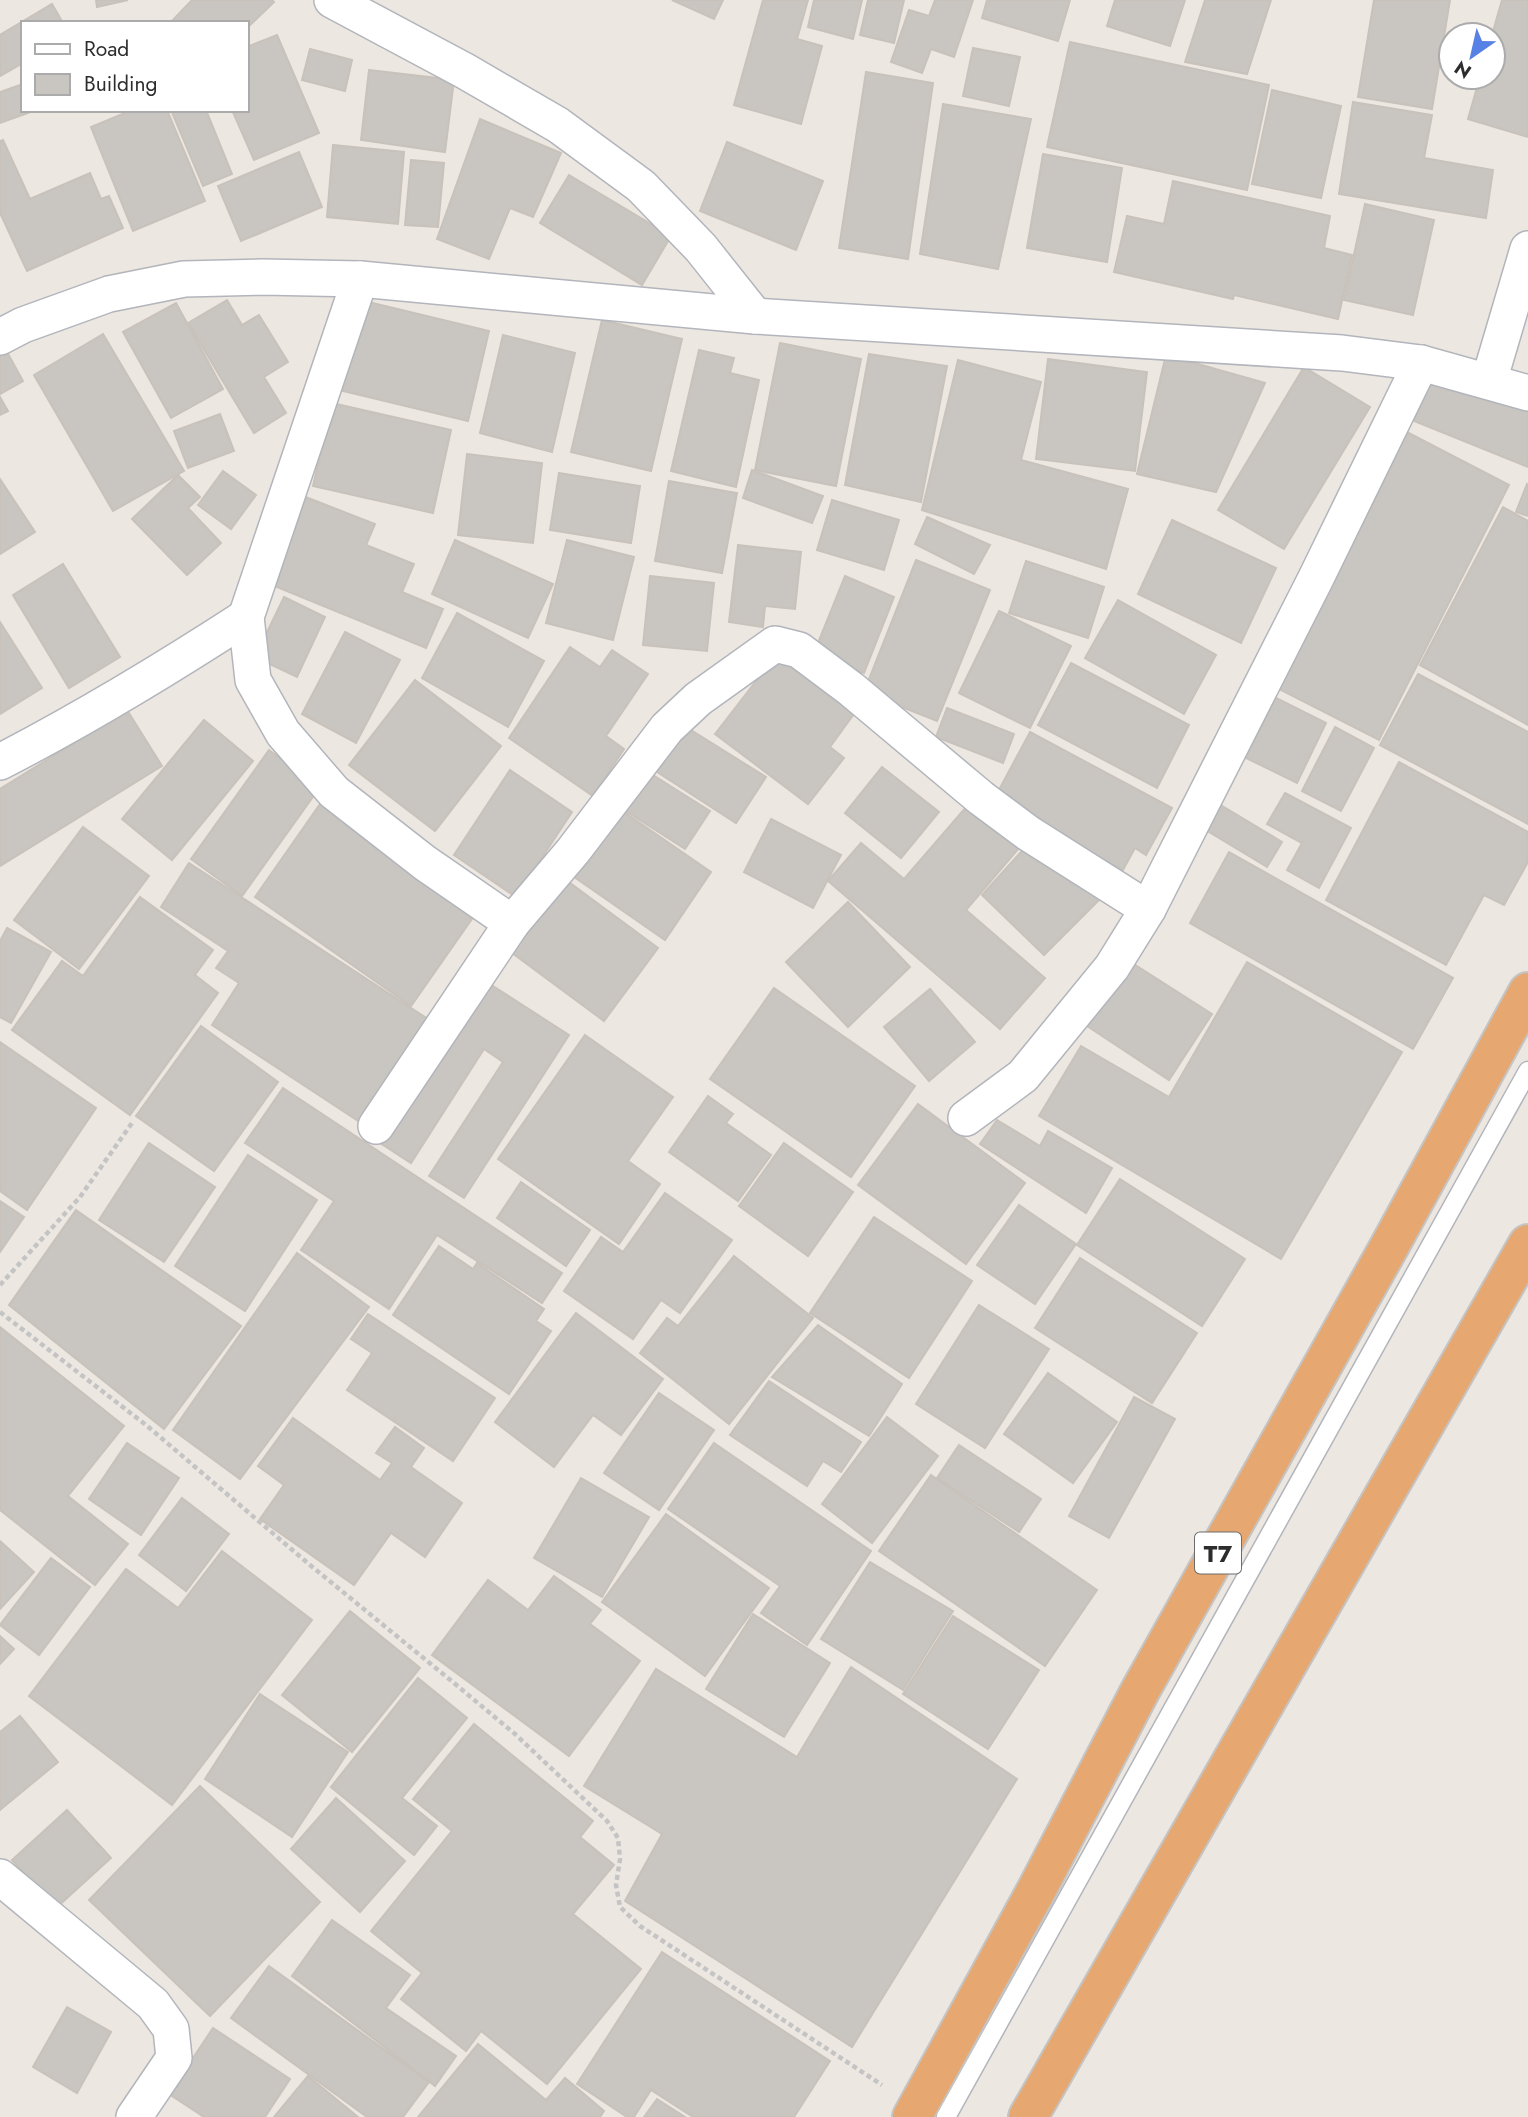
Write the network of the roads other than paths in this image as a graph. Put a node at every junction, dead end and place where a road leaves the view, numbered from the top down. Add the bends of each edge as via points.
1 (331, 0) edge
2 (1528, 249) edge
3 (360, 279) junction
4 (755, 316) junction
5 (0, 337) edge
6 (1421, 363) junction
7 (1489, 381) junction
8 (1528, 393) edge
9 (246, 617) junction
10 (0, 762) edge
11 (1148, 909) junction
12 (512, 923) junction
13 (1528, 992) edge
14 (1528, 1071) edge
15 (966, 1118) dead end
16 (376, 1126) dead end
17 (1528, 1244) edge
18 (0, 1877) edge
19 (925, 2114) edge
20 (134, 2117) edge
21 (1028, 2117) edge

1 - 4 street via 558,125 641,186 701,248
2 - 7 street
3 - 4 street
3 - 5 street via 184,279 109,294
3 - 9 street
4 - 6 street via 1266,347
6 - 7 street
6 - 11 street
7 - 8 street
9 - 10 street via 69,727
9 - 12 street via 253,680 283,733 334,792
11 - 12 street via 1018,826 799,650 775,644 698,699 667,728
11 - 15 street via 1111,967 1023,1076
12 - 16 street
13 - 19 highway, T7 via 1140,1691
14 - 19 lane
17 - 21 highway
18 - 20 street via 153,2004 171,2029 174,2058

